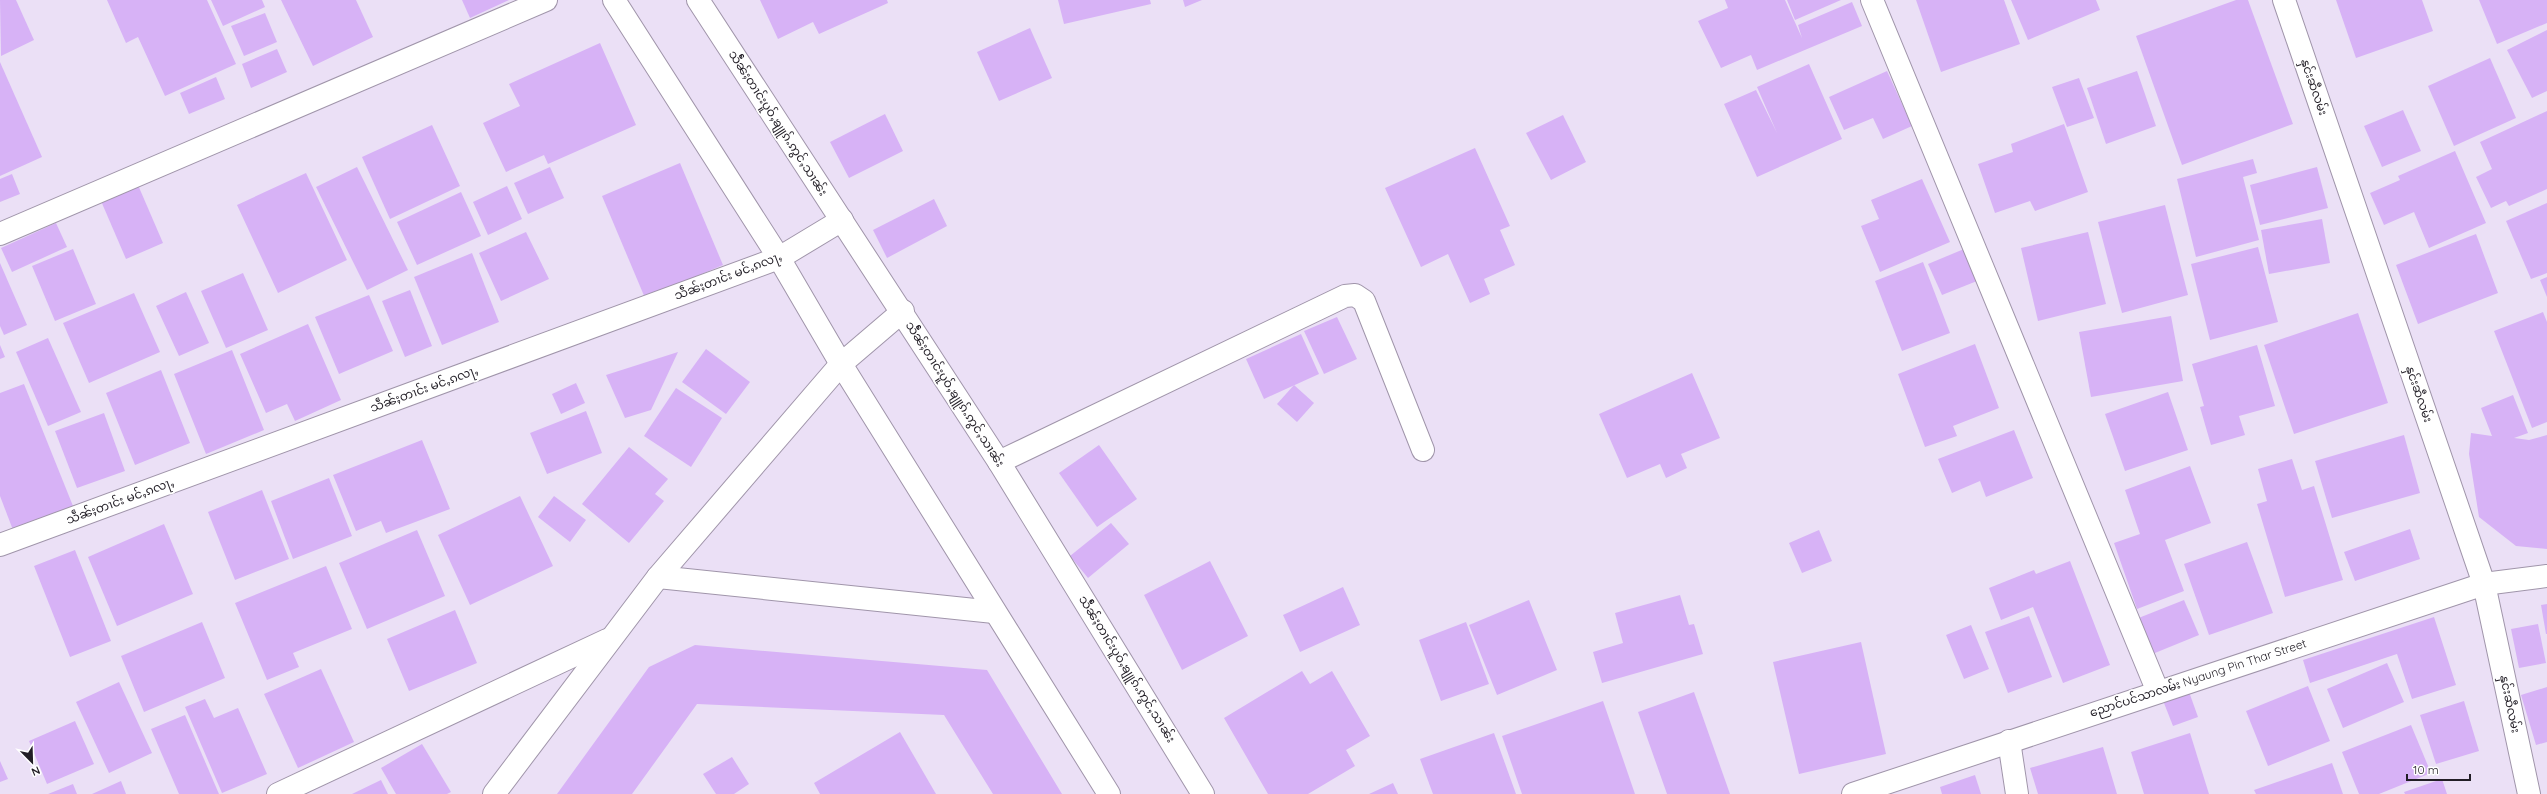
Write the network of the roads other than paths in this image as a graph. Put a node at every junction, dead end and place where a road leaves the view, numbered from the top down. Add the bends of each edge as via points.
1 (546, 0) edge
2 (614, 0) edge
3 (698, 0) edge
4 (1872, 0) edge
5 (2284, 0) edge
6 (842, 220) junction
7 (0, 234) edge
8 (779, 258) junction
9 (903, 311) junction
10 (840, 364) junction
11 (1423, 450) dead end
12 (999, 462) junction
13 (0, 545) edge
14 (2547, 576) edge
15 (658, 577) junction
16 (2484, 584) junction
17 (994, 612) junction
18 (610, 639) junction
19 (2158, 692) junction
20 (2009, 741) junction
21 (278, 794) edge
22 (494, 794) edge
23 (1109, 794) edge
24 (1203, 794) edge
25 (1853, 794) edge
26 (2017, 794) edge
27 (2529, 794) edge

1 - 7 main road
2 - 8 main road
3 - 6 main road, သဵႅၼ်ႈတၢင်းပူဝ်ႇၶျူၵ်ႉဢွင်ႇသၢၼ်း
4 - 19 main road
5 - 16 main road, နှင်းဆီလမ်း
6 - 8 main road, သဵၼ်ႈတၢင်း မင်ႇၵလႃႇ
6 - 9 main road, သဵႅၼ်ႈတၢင်းပူဝ်ႇၶျူၵ်ႉဢွင်ႇသၢၼ်း
8 - 10 main road
8 - 13 main road, သဵၼ်ႈတၢင်း မင်ႇၵလႃႇ
9 - 10 main road
9 - 12 main road, သဵႅၼ်ႈတၢင်းပူဝ်ႇၶျူၵ်ႉဢွင်ႇသၢၼ်း
10 - 15 main road
10 - 17 main road
11 - 12 main road via 1364,301 1355,295 1345,296
12 - 24 main road, သဵႅၼ်ႈတၢင်းပူဝ်ႇၶျူၵ်ႉဢွင်ႇသၢၼ်း
14 - 16 main road, ညောင်ပင်သာလမ်း Nyaung Pin Thar Street
15 - 17 main road
15 - 18 main road
16 - 19 main road, ညောင်ပင်သာလမ်း Nyaung Pin Thar Street
16 - 27 main road, နှင်းဆီလမ်း
17 - 23 main road
18 - 21 main road
18 - 22 main road
19 - 20 main road, ညောင်ပင်သာလမ်း Nyaung Pin Thar Street
20 - 25 main road, ညောင်ပင်သာလမ်း Nyaung Pin Thar Street
20 - 26 main road

